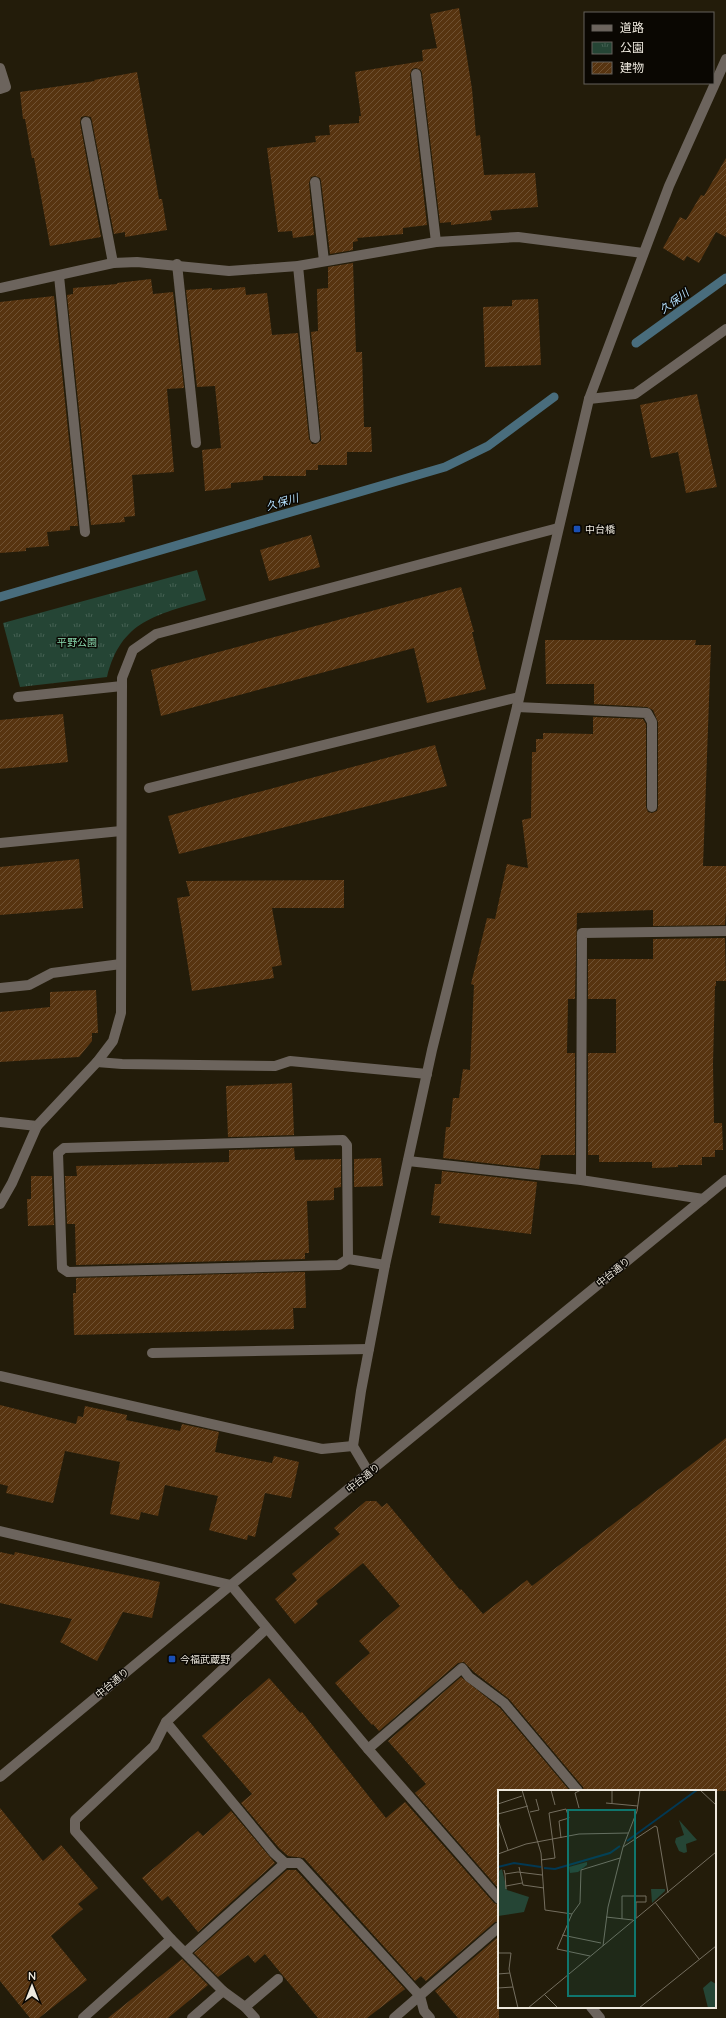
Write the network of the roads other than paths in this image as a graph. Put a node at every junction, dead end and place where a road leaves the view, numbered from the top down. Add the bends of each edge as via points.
1 (726, 59) edge
2 (0, 68) edge
3 (416, 74) dead end
4 (0, 89) edge
5 (86, 122) dead end
6 (316, 182) dead end
7 (436, 242) junction
8 (643, 253) junction
9 (324, 261) junction
10 (113, 263) junction
11 (176, 264) junction
12 (298, 266) junction
13 (59, 276) junction
14 (0, 288) edge
15 (726, 329) edge
16 (589, 399) junction
17 (316, 438) dead end
18 (196, 443) dead end
19 (558, 528) junction
20 (85, 532) dead end
21 (122, 686) junction
22 (18, 697) dead end
23 (518, 702) junction
24 (149, 788) dead end
25 (652, 807) dead end
26 (121, 830) junction
27 (0, 843) edge
28 (726, 931) edge
29 (121, 964) junction
30 (0, 988) edge
31 (97, 1062) junction
32 (427, 1074) junction
33 (0, 1122) edge
34 (37, 1126) junction
35 (408, 1161) junction
36 (582, 1180) junction
37 (726, 1180) edge
38 (703, 1199) junction
39 (0, 1204) edge
40 (348, 1259) junction
41 (385, 1265) junction
42 (369, 1349) junction
43 (152, 1353) dead end
44 (0, 1376) edge
45 (353, 1446) junction
46 (369, 1473) junction
47 (0, 1531) edge
48 (231, 1585) junction
49 (266, 1629) junction
50 (166, 1722) junction
51 (368, 1749) junction
52 (0, 1777) edge
53 (577, 1790) edge
54 (285, 1863) junction
55 (498, 1898) edge
56 (498, 1928) edge
57 (171, 1939) junction
58 (186, 1952) junction
59 (278, 1979) dead end
60 (223, 1991) junction
61 (420, 1996) junction
62 (245, 2007) junction
63 (592, 2008) edge
64 (83, 2018) edge
65 (192, 2018) edge
66 (255, 2018) edge
67 (394, 2018) edge
68 (430, 2018) edge
69 (600, 2018) edge

1 - 8 street via 669,186
2 - 4 street via 6,87
3 - 7 street
5 - 10 street
6 - 9 street
7 - 8 street via 518,237
7 - 9 street
8 - 16 street
9 - 12 street
10 - 11 street
10 - 13 street
11 - 12 street via 229,270
11 - 18 street
12 - 17 street
13 - 14 street
13 - 20 street
15 - 16 street via 635,394
16 - 19 street
19 - 21 street via 156,634 133,650 122,678
19 - 23 street
21 - 22 street
21 - 26 street
23 - 24 street
23 - 25 street via 647,713 652,722
23 - 32 street
26 - 27 street
26 - 29 street
28 - 36 street via 582,933
29 - 30 street via 52,973 29,985
29 - 31 street via 121,1013 113,1041
31 - 32 street via 275,1066 290,1060
31 - 34 street
32 - 35 street
33 - 34 street
34 - 39 street
35 - 36 street
35 - 41 street
36 - 38 street
37 - 38 street, 中台通り
38 - 46 street, 中台通り
40 - 40 street via 338,1265 68,1272 62,1268 58,1153 64,1148 343,1140 347,1145
40 - 41 street
41 - 42 street
42 - 43 street
42 - 45 street
44 - 45 street via 322,1449
45 - 46 street
46 - 48 street, 中台通り
47 - 48 street
48 - 49 street
48 - 52 street, 中台通り
49 - 50 street
49 - 51 street
50 - 54 street
50 - 57 street via 154,1746 76,1820 76,1831
51 - 53 street via 462,1668 469,1677 504,1703
51 - 55 street
54 - 58 street
54 - 61 street via 299,1863
56 - 61 street
57 - 58 street
57 - 64 street
58 - 60 street
59 - 62 street
60 - 62 street
60 - 65 street
61 - 67 street
61 - 68 street via 424,2011
62 - 66 street
63 - 69 street

